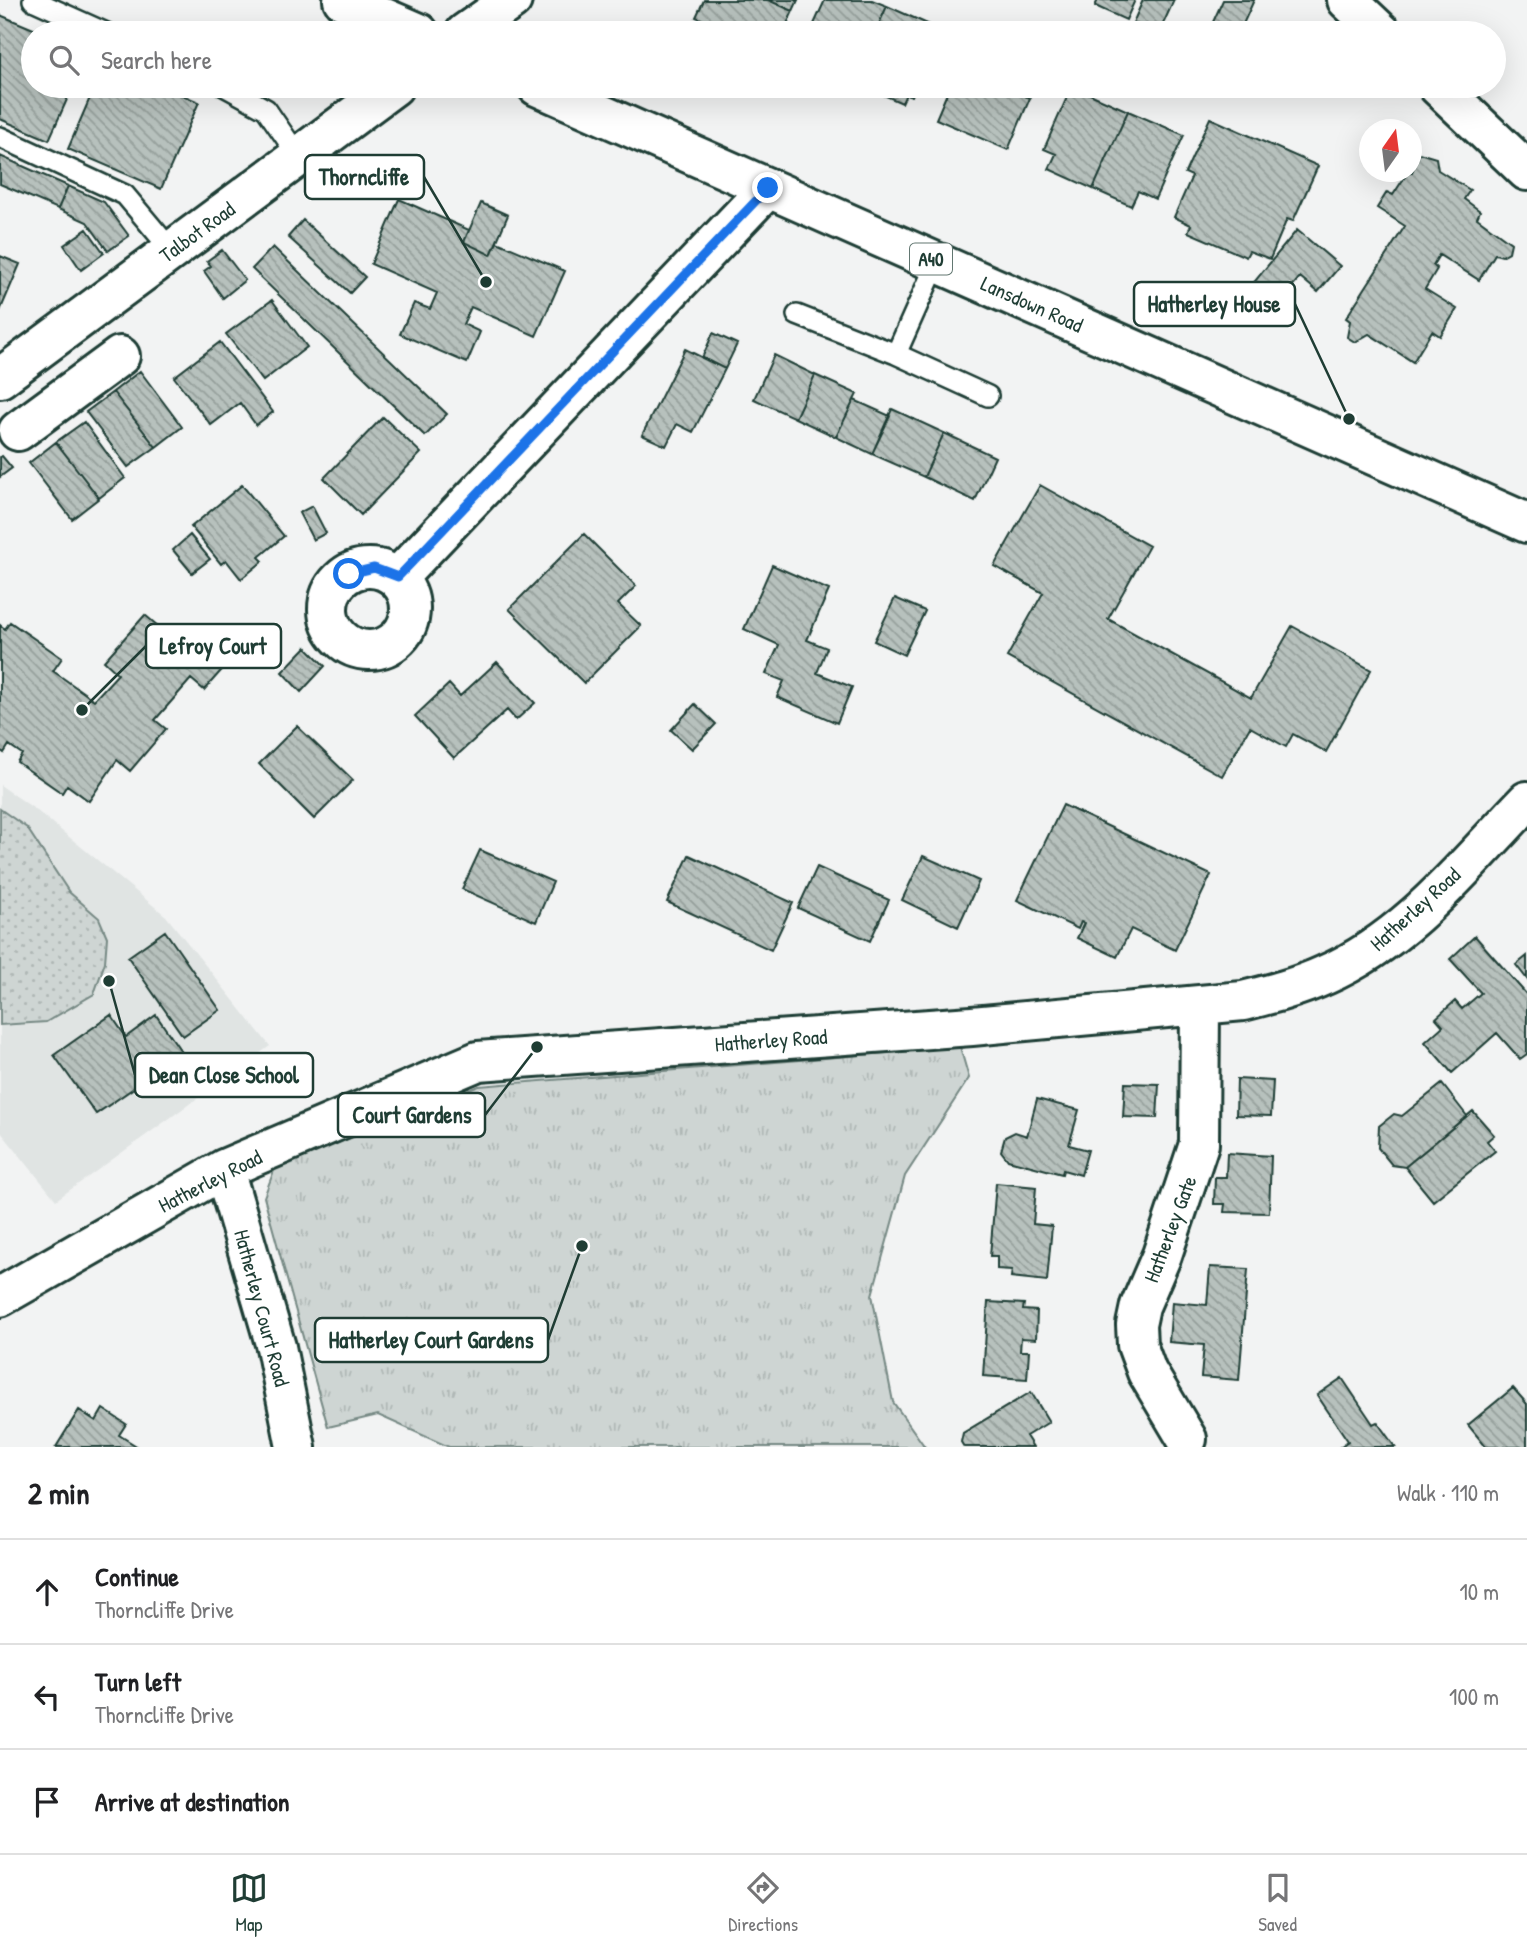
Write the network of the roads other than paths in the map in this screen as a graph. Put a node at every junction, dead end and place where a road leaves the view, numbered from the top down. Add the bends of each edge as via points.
1 (33, 0) edge
2 (343, 0) edge
3 (512, 0) edge
4 (1347, 0) edge
5 (79, 21) edge
6 (391, 21) edge
7 (482, 21) edge
8 (1369, 21) edge
9 (246, 98) edge
10 (378, 98) edge
11 (564, 98) edge
12 (1451, 98) edge
13 (0, 137) edge
14 (299, 158) junction
15 (1527, 171) edge
16 (768, 188) junction
17 (172, 251) junction
18 (937, 262) junction
19 (797, 315) dead end
20 (57, 337) junction
21 (896, 354) junction
22 (120, 356) dead end
23 (1, 376) edge
24 (89, 379) junction
25 (988, 396) dead end
26 (18, 431) dead end
27 (1527, 523) edge
28 (398, 577) dead end
29 (1527, 800) edge
30 (1199, 1006) junction
31 (224, 1169) junction
32 (0, 1297) edge
33 (1187, 1439) dead end
34 (296, 1447) edge

1 - 5 lane
2 - 6 main road
3 - 7 main road
4 - 8 main road
9 - 14 lane via 267,109
10 - 14 main road, Talbot Road
11 - 16 main road, Lansdown Road / A40
12 - 15 main road
13 - 17 lane via 125,195
14 - 17 main road, Talbot Road
16 - 18 main road, Lansdown Road / A40
16 - 28 main road
17 - 20 main road, Talbot Road
18 - 21 lane
18 - 27 main road, Lansdown Road / A40
19 - 21 lane
20 - 23 main road, Talbot Road
20 - 24 main road
21 - 25 lane
22 - 24 main road
24 - 26 main road
29 - 30 main road, Hatherley Road via 1424,907 1366,953 1286,990
30 - 31 main road, Hatherley Road via 478,1061
30 - 33 main road, Hatherley Gate via 1199,1144 1136,1325 1137,1345 1147,1372
31 - 32 main road, Hatherley Road
31 - 34 main road, Hatherley Court Road via 276,1347

